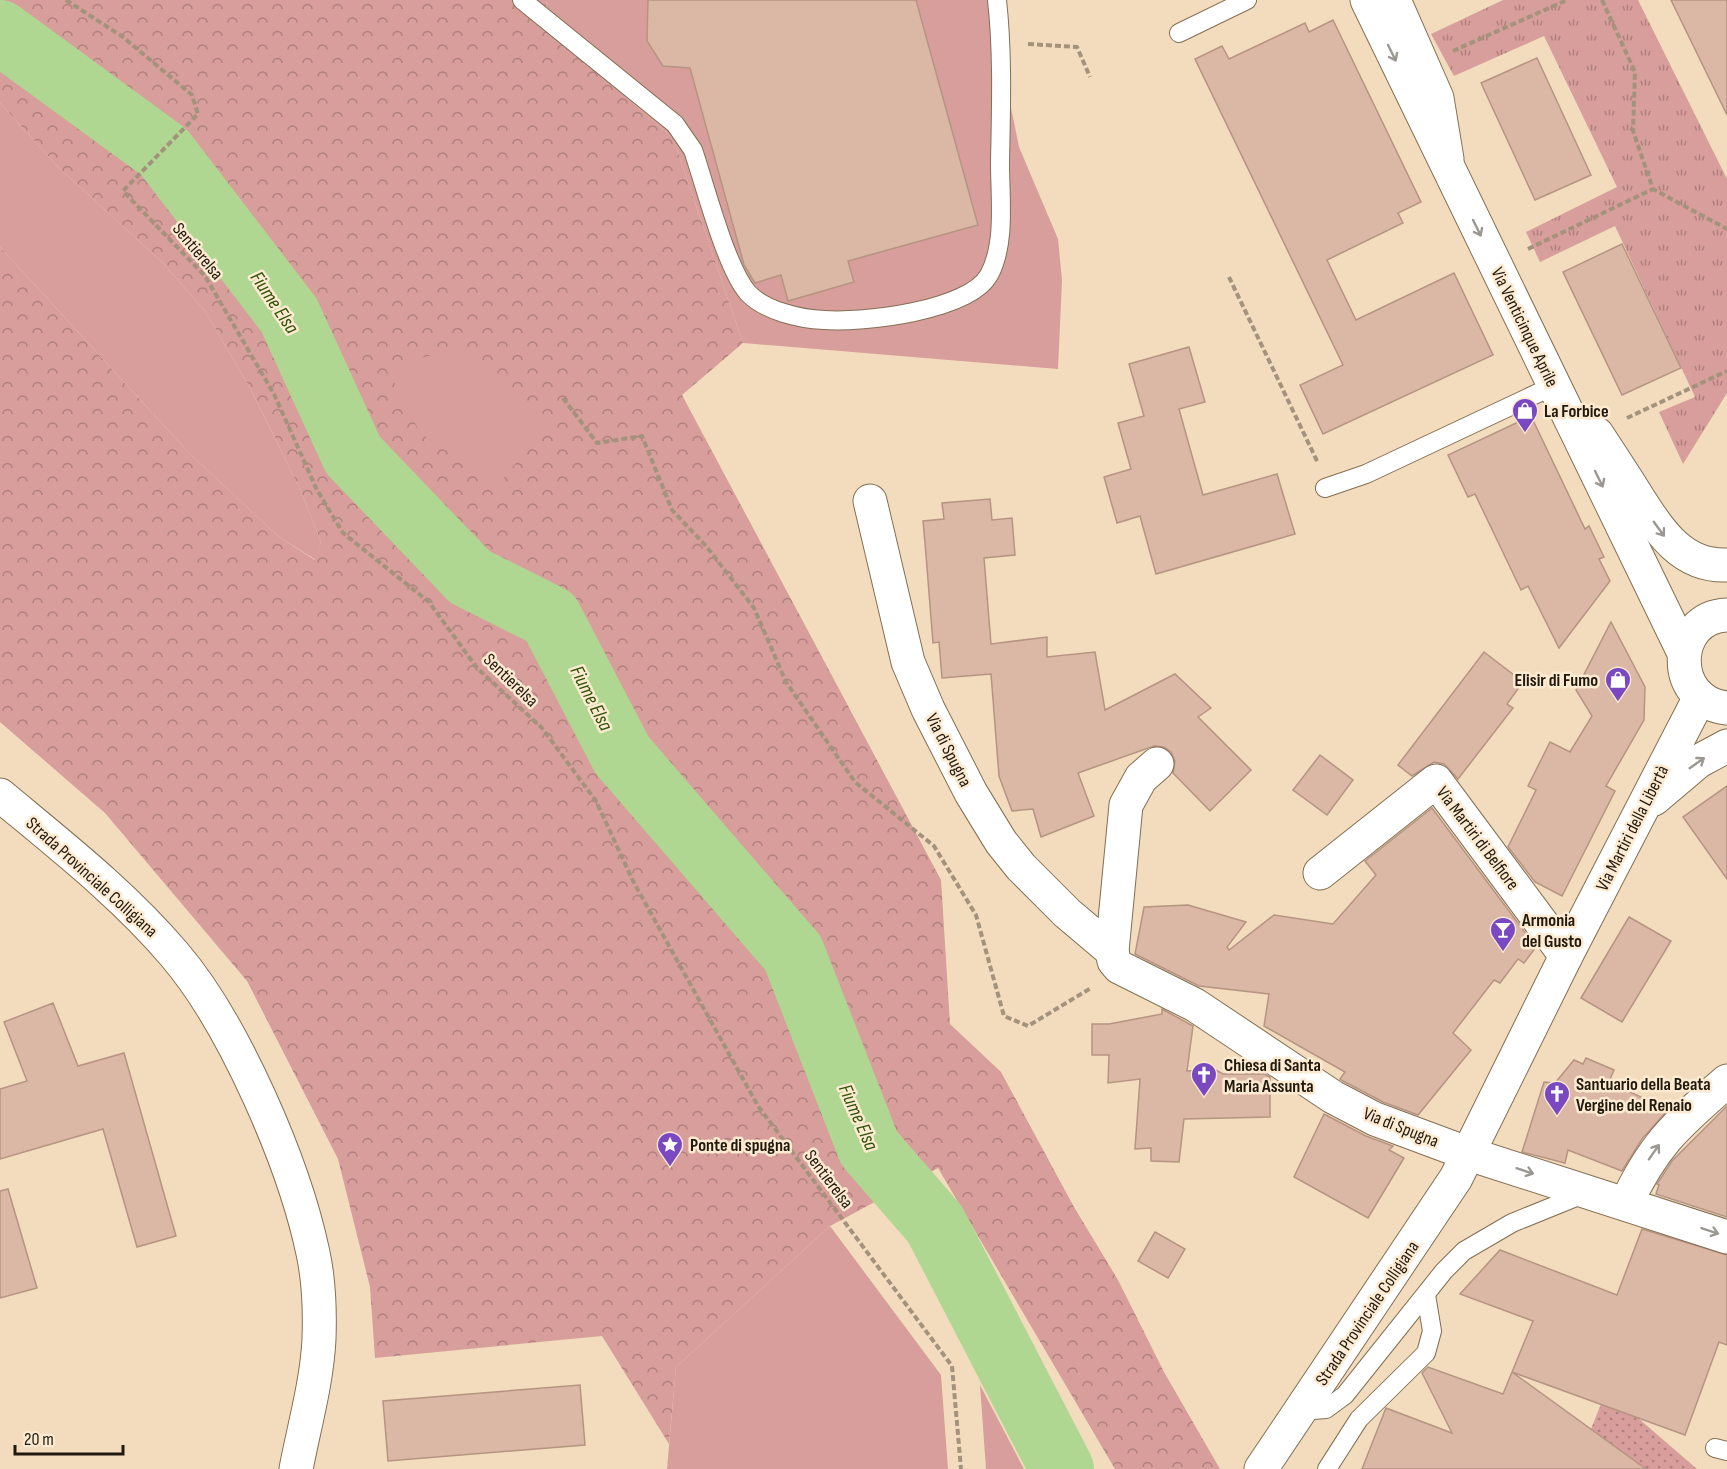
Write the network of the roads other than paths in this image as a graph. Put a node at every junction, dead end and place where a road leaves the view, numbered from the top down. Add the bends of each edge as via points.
1 (522, 0) edge
2 (997, 0) edge
3 (1247, 0) edge
4 (1367, 0) edge
5 (1394, 0) edge
6 (1179, 33) dead end
7 (1448, 171) junction
8 (1557, 393) junction
9 (1325, 488) dead end
10 (870, 501) dead end
11 (1727, 565) edge
12 (1727, 615) edge
13 (1684, 653) junction
14 (1714, 702) edge
15 (1727, 746) edge
16 (1157, 764) dead end
17 (0, 795) edge
18 (1640, 813) junction
19 (1320, 873) dead end
20 (1566, 956) junction
21 (1118, 961) junction
22 (1727, 1081) edge
23 (1469, 1154) junction
24 (1590, 1192) junction
25 (1626, 1204) junction
26 (1727, 1236) edge
27 (1426, 1294) junction
28 (1300, 1411) junction
29 (1267, 1461) edge
30 (296, 1469) edge
31 (1327, 1469) edge

1 - 2 lane via 686,136 734,272 750,295 776,309 836,321 948,303 978,289 990,273 997,252 999,219 1001,84
3 - 6 lane
4 -> 7 main road, Via Venticinque Aprile
5 - 7 main road via 1441,112
7 -> 8 main road, Via Venticinque Aprile
8 - 9 lane
8 -> 11 main road via 1596,432 1674,547 1696,561
8 -> 13 main road, Via Venticinque Aprile
10 - 21 main road, Via di Spugna via 908,662 971,793 1021,867
12 - 13 main road via 1709,620 1697,629
13 - 14 main road, Via Martiri della Libertà via 1686,677
14 - 18 main road, Via Martiri della Libertà
18 -> 15 main road via 1683,774
16 - 21 main road via 1141,778 1126,805
17 - 30 main road, Strada Provinciale Colligiana via 116,893 175,955 216,1014 263,1108 299,1206 318,1282 319,1340
18 - 20 main road, Via Martiri della Libertà
19 - 20 main road, Via Martiri di Belfiore via 1436,781
20 - 23 main road, Via Martiri della Libertà
21 - 23 main road, Via di Spugna via 1195,1005 1343,1102 1390,1125
25 -> 22 main road via 1661,1143
23 -> 24 main road, Via di Spugna
23 - 28 main road, Strada Provinciale Colligiana via 1434,1215
24 - 25 main road, Via di Spugna
24 - 27 lane via 1476,1242
25 -> 26 main road, Via di Spugna
27 - 28 lane via 1340,1400 1320,1411
27 - 31 lane via 1432,1331 1426,1353 1359,1419
28 - 29 main road, Strada Provinciale Colligiana

